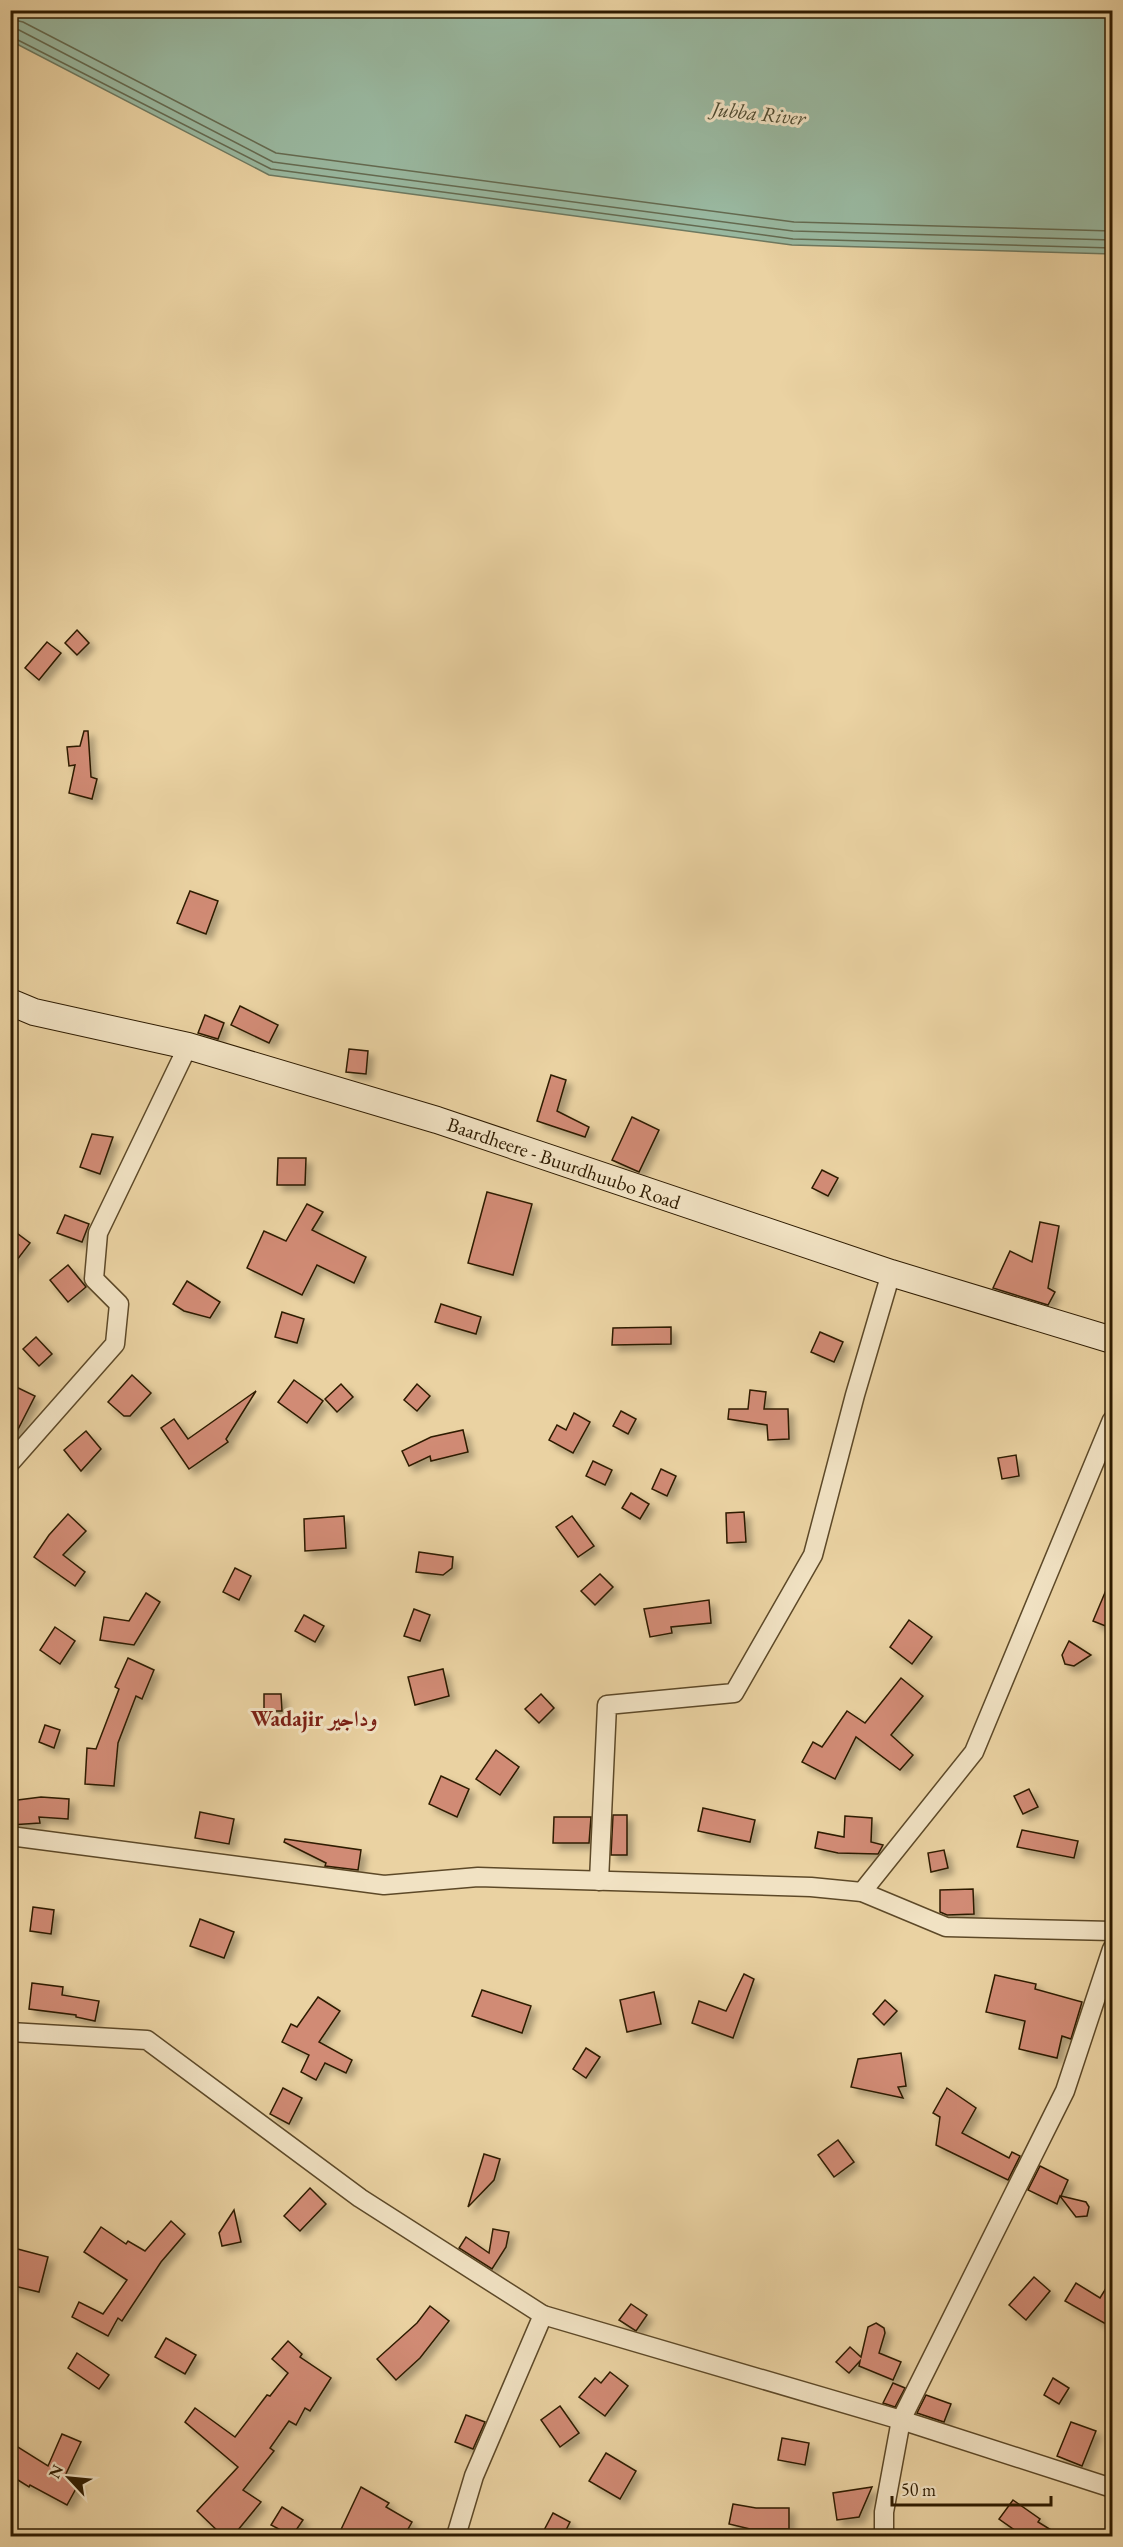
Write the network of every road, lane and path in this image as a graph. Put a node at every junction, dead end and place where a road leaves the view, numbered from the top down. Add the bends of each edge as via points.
1 (10, 1002) edge
2 (188, 1046) junction
3 (891, 1273) junction
4 (1113, 1340) edge
5 (1113, 1420) edge
6 (10, 1463) edge
7 (10, 1836) edge
8 (598, 1881) junction
9 (862, 1892) junction
10 (1113, 1931) edge
11 (1113, 1949) edge
12 (10, 2032) edge
13 (543, 2315) junction
14 (901, 2420) junction
15 (1113, 2488) edge
16 (456, 2536) edge
17 (884, 2536) edge

1 - 2 main road, Baardheere - Buurdhuubo Road via 34,1012
2 - 3 main road, Baardheere - Buurdhuubo Road via 437,1120
2 - 6 street via 98,1233 94,1279 119,1304 115,1344
3 - 4 main road, Baardheere - Buurdhuubo Road
3 - 8 street via 813,1555 734,1693 607,1705
5 - 9 street via 974,1752
7 - 8 street via 384,1885 478,1877
8 - 9 street
9 - 10 street via 946,1927
11 - 14 street via 1065,2091
12 - 13 street via 147,2040 360,2198
13 - 14 street
13 - 16 street via 474,2476
14 - 15 street
14 - 17 street via 884,2512

